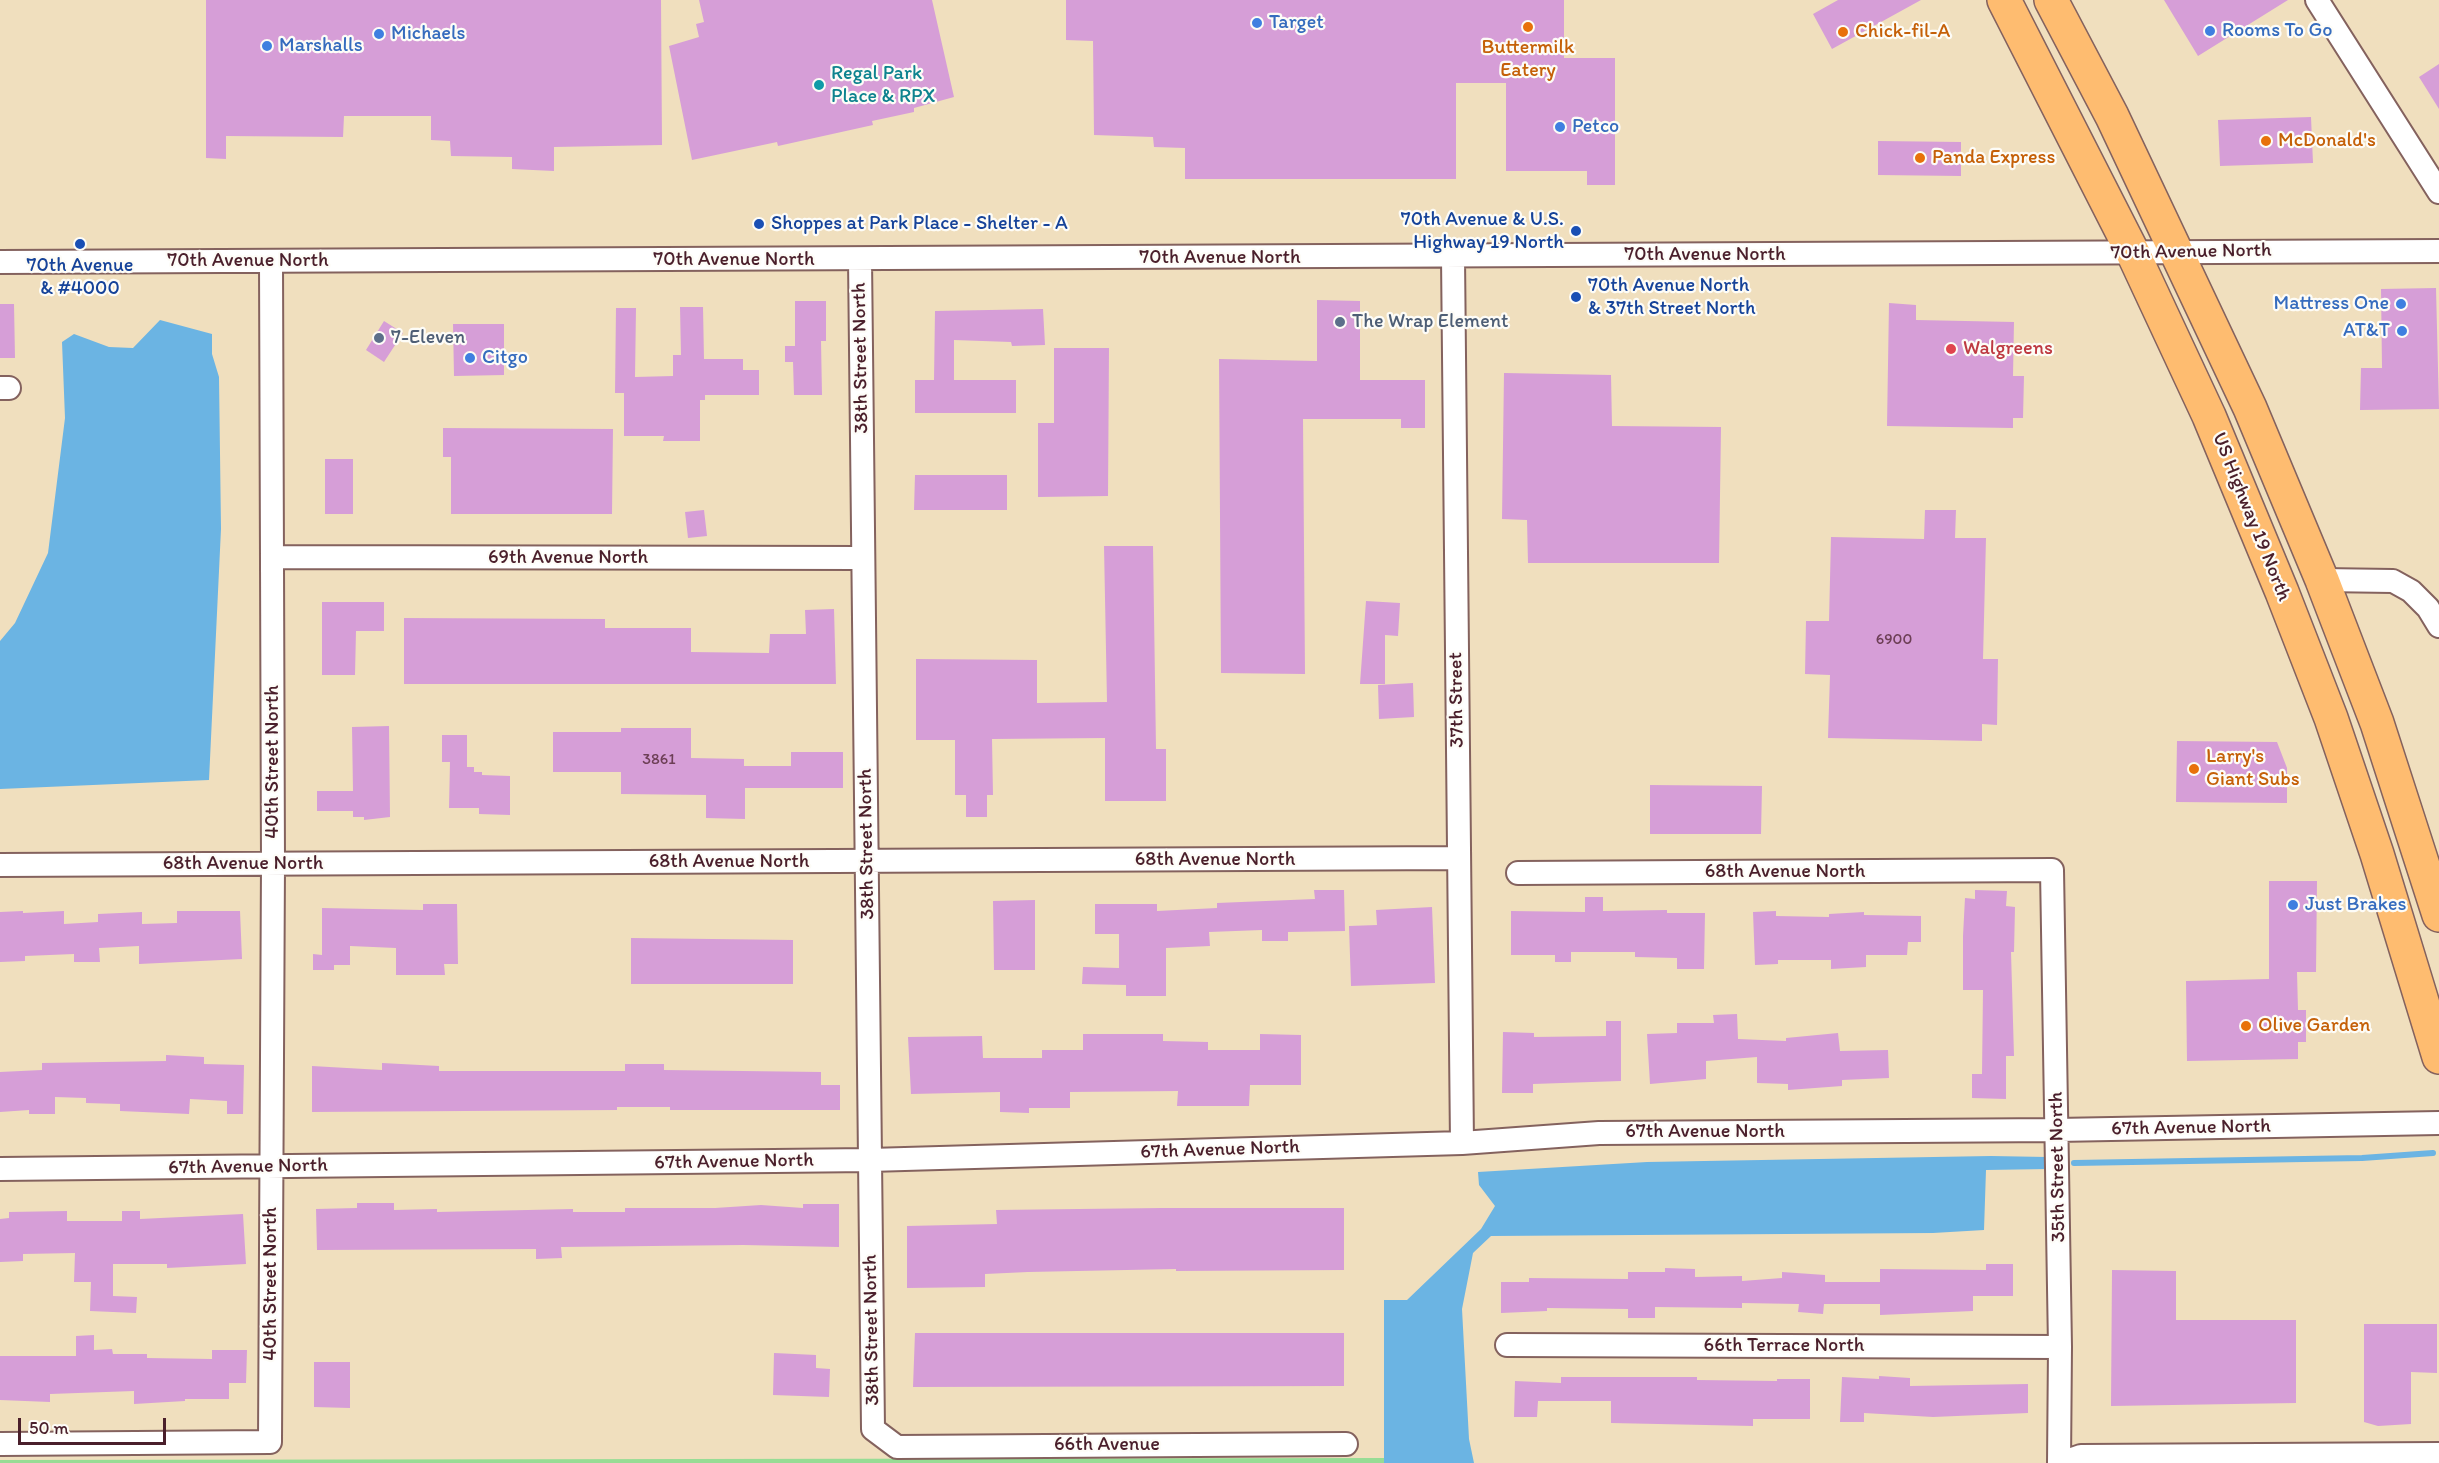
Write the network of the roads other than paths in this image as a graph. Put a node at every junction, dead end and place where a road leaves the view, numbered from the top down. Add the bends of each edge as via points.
1 (2004, 0) edge
2 (2050, 0) edge
3 (2317, 0) edge
4 (2439, 192) edge
5 (2439, 251) edge
6 (2179, 252) junction
7 (2133, 253) junction
8 (1453, 257) junction
9 (860, 259) junction
10 (271, 261) junction
11 (0, 262) edge
12 (272, 557) junction
13 (863, 558) junction
14 (2322, 580) junction
15 (2439, 626) edge
16 (1459, 858) junction
17 (867, 861) junction
18 (273, 864) junction
19 (0, 865) edge
20 (2052, 870) joint
21 (1518, 873) dead end
22 (2439, 915) edge
23 (2439, 1057) edge
24 (2439, 1123) edge
25 (2057, 1130) junction
26 (1462, 1143) junction
27 (870, 1160) junction
28 (271, 1166) junction
29 (0, 1169) edge
30 (1507, 1345) dead end
31 (2060, 1347) junction
32 (873, 1429) joint
33 (0, 1444) edge
34 (1346, 1444) dead end
35 (2439, 1454) edge
36 (2060, 1463) edge

1 - 7 highway, US Highway 19 North
2 - 6 highway, US Highway 19 North
3 - 4 street
5 - 6 street, 70th Avenue North
6 - 7 street, 70th Avenue North
6 - 14 highway, US Highway 19 North
7 - 8 street, 70th Avenue North
7 - 23 highway, US Highway 19 North via 2209,416 2331,718
8 - 9 street, 70th Avenue North
8 - 16 street, 37th Street
9 - 10 street, 70th Avenue North
9 - 13 street, 38th Street North
10 - 11 street, 70th Avenue North
10 - 12 street, 40th Street North
12 - 13 street, 69th Avenue North
12 - 18 street, 40th Street North
13 - 17 street, 38th Street North
14 - 15 street via 2393,581 2428,608
14 - 22 highway, US Highway 19 North via 2377,723
16 - 17 street, 68th Avenue North
16 - 26 street, 37th Street
17 - 18 street, 68th Avenue North
17 - 27 street, 38th Street North
18 - 19 street, 68th Avenue North
18 - 28 street, 40th Street North
20 - 21 street, 68th Avenue North
20 - 25 street, 35th Street North
24 - 25 street, 67th Avenue North
25 - 26 street, 67th Avenue North via 1599,1133
25 - 31 street, 35th Street North
26 - 27 street, 67th Avenue North
27 - 28 street, 67th Avenue North
27 - 32 street, 38th Street North
28 - 29 street, 67th Avenue North
28 - 33 street, 40th Street North via 270,1442
30 - 31 street, 66th Terrace North
31 - 36 street, 35th Street North
32 - 34 street, 66th Avenue via 897,1446
35 - 36 street via 2081,1456

